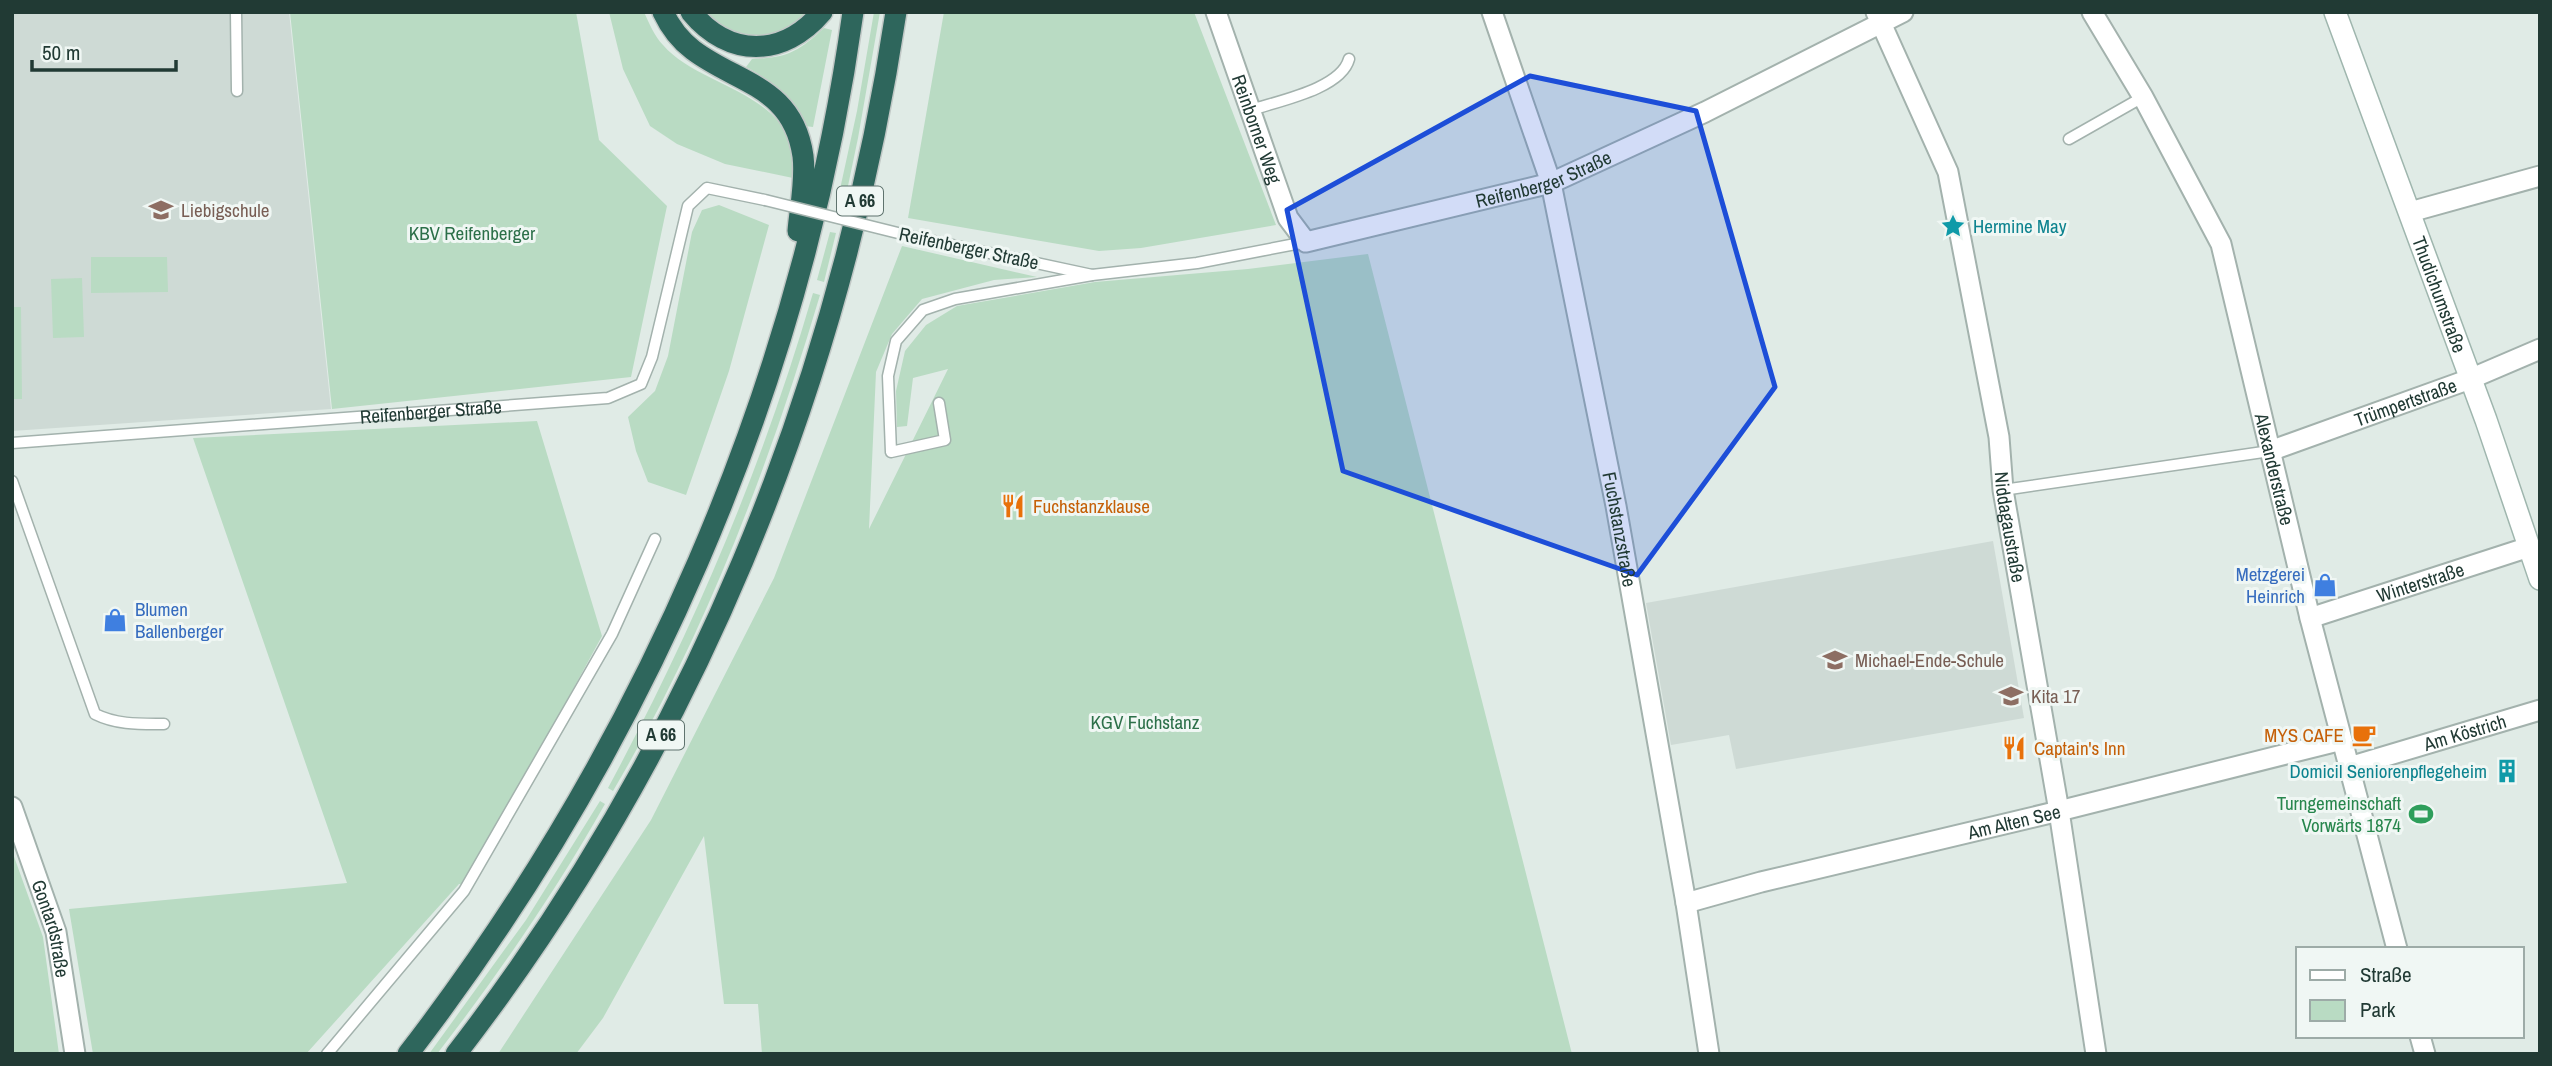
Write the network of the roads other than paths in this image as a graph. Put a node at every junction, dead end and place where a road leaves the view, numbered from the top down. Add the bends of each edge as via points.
1 (236, 12) edge
2 (663, 12) edge
3 (691, 12) edge
4 (822, 12) edge
5 (853, 12) edge
6 (896, 12) edge
7 (1216, 12) edge
8 (1492, 12) edge
9 (1903, 12) edge
10 (2092, 12) edge
11 (2335, 12) edge
12 (1879, 18) edge
13 (1349, 59) dead end
14 (237, 91) dead end
15 (2143, 97) junction
16 (1251, 110) junction
17 (2069, 139) dead end
18 (2540, 176) edge
19 (1551, 183) junction
20 (2410, 212) junction
21 (1306, 242) junction
22 (1092, 275) junction
23 (792, 296) junction
24 (2540, 349) edge
25 (2470, 379) junction
26 (939, 403) dead end
27 (12, 443) edge
28 (2270, 451) junction
29 (12, 481) edge
30 (2003, 490) junction
31 (655, 539) dead end
32 (2529, 547) junction
33 (2540, 579) edge
34 (2309, 618) junction
35 (2540, 710) edge
36 (164, 724) dead end
37 (2342, 740) junction
38 (2349, 767) junction
39 (12, 807) edge
40 (2059, 811) junction
41 (1686, 903) junction
42 (2396, 947) edge
43 (75, 1054) edge
44 (327, 1054) edge
45 (408, 1054) edge
46 (456, 1054) edge
47 (1709, 1054) edge
48 (2096, 1054) edge

1 - 14 lane
2 - 23 highway via 693,50 756,85 791,121 803,156
3 - 4 highway via 719,38 757,47 796,37
5 - 23 highway, A 66 via 832,133
6 - 46 highway, A 66 via 873,145 833,306 810,386 746,556 686,685 625,799 529,953
7 - 16 street, Reinborner Weg
8 - 19 street, Fuchstanzstraße
9 - 12 street, Reifenberger Straße
10 - 15 street, Alexanderstraße
11 - 20 main road, Thudichumstraße
12 - 19 street, Reifenberger Straße via 1705,112
12 - 30 street, Niddagaustraße via 1948,172 1999,437
13 - 16 lane via 1331,82
15 - 17 lane
15 - 28 street, Alexanderstraße via 2221,243
16 - 21 street, Reinborner Weg via 1288,218
18 - 20 street
19 - 21 street, Reifenberger Straße
19 - 41 street, Fuchstanzstraße via 1616,506
20 - 25 main road, Thudichumstraße
21 - 22 lane, Reifenberger Straße via 1197,263
22 - 26 lane via 955,299 923,310 896,341 888,376 891,452 945,440
22 - 27 lane, Reifenberger Straße, bridge via 707,188 688,206 652,357 641,384 608,398
23 - 45 highway, A 66 via 732,475 681,600 603,758 504,921
24 - 25 street, Trümpertstraße
25 - 28 street, Trümpertstraße
25 - 32 main road, Thudichumstraße
28 - 30 lane
28 - 34 street, Alexanderstraße
29 - 36 lane via 94,714 110,722
30 - 40 street, Niddagaustraße
31 - 44 lane via 611,634 464,891
32 - 33 main road, Thudichumstraße
32 - 34 street, Winterstraße
34 - 37 street, Alexanderstraße
35 - 38 street, Am Köstrich
37 - 38 street, Alexanderstraße
37 - 40 street, Am Alten See
38 - 42 street, Alexanderstraße
39 - 43 street, Gontardstraße via 56,932
40 - 41 street, Am Alten See
40 - 48 street, Niddagaustraße
41 - 47 street, Fuchstanzstraße

